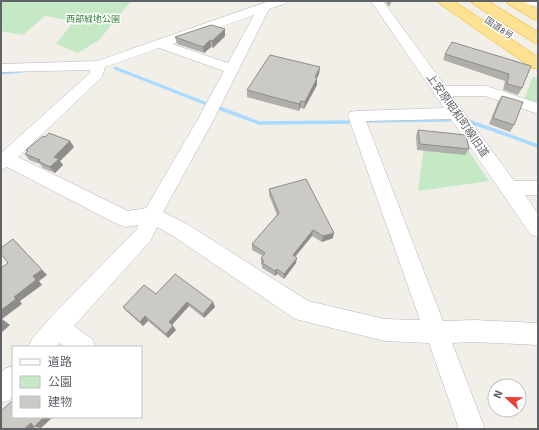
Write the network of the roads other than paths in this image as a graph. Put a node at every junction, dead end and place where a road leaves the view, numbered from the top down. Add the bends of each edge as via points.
1 (281, 1) edge
2 (377, 1) edge
3 (445, 1) edge
4 (495, 1) edge
5 (513, 1) edge
6 (467, 6) edge
7 (264, 7) junction
8 (533, 7) edge
9 (538, 28) edge
10 (538, 39) edge
11 (159, 44) junction
12 (538, 55) edge
13 (538, 64) edge
14 (98, 66) junction
15 (1, 68) edge
16 (232, 69) junction
17 (441, 91) junction
18 (538, 109) edge
19 (456, 113) junction
20 (3, 161) edge
21 (510, 188) junction
22 (538, 188) edge
23 (152, 215) junction
24 (538, 229) edge
25 (57, 327) junction
26 (437, 332) junction
27 (538, 334) edge
28 (41, 346) edge
29 (83, 346) edge
30 (12, 379) edge
31 (1, 391) edge
32 (472, 429) edge

1 - 7 street
2 - 17 street, 上安原昭和町線旧道
3 - 6 highway
4 - 9 highway
5 - 8 highway
6 - 10 highway
6 - 12 highway, 国道8号
6 - 13 highway
7 - 11 street
7 - 16 street
11 - 14 street
11 - 16 street
14 - 15 street
14 - 20 street via 97,74
16 - 23 street
17 - 18 street via 486,91
17 - 19 street, 上安原昭和町線旧道
19 - 21 street, 上安原昭和町線旧道
19 - 26 street via 358,122
20 - 23 street via 126,219
21 - 22 street
21 - 24 street, 上安原昭和町線旧道
23 - 25 street via 144,234
23 - 26 street via 180,230 303,311 385,330
25 - 28 street
25 - 29 street
26 - 27 street
26 - 32 street
30 - 31 street

